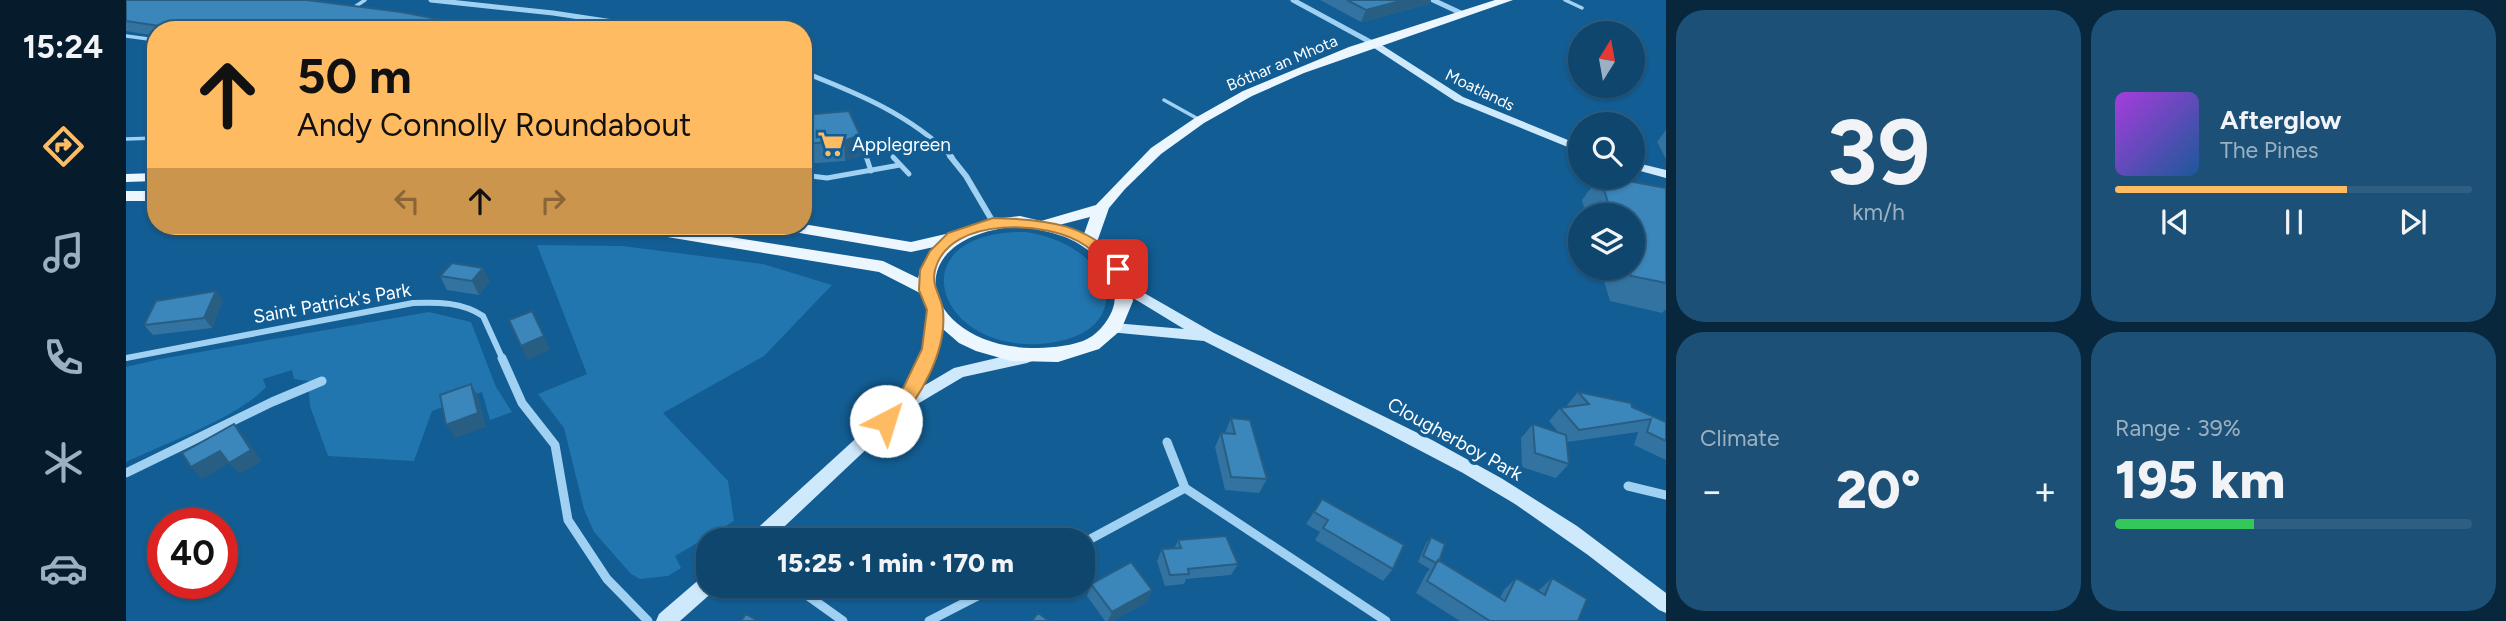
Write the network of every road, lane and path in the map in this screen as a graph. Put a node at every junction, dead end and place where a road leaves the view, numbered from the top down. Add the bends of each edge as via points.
1 (366, 0) edge
2 (431, 0) edge
3 (1293, 0) edge
4 (1433, 0) edge
5 (1507, 0) edge
6 (1564, 0) edge
7 (1582, 8) dead end
8 (361, 13) edge
9 (1463, 14) junction
10 (612, 21) edge
11 (126, 36) edge
12 (147, 39) edge
13 (1374, 44) junction
14 (812, 76) edge
15 (1164, 100) dead end
16 (1200, 120) junction
17 (857, 134) edge
18 (147, 138) edge
19 (126, 139) edge
20 (1568, 144) edge
21 (893, 157) dead end
22 (900, 165) junction
23 (1645, 168) edge
24 (871, 171) junction
25 (909, 174) dead end
26 (1666, 174) edge
27 (812, 176) edge
28 (147, 177) edge
29 (126, 178) edge
30 (126, 196) edge
31 (147, 196) edge
32 (1100, 209) junction
33 (993, 222) junction
34 (1044, 223) junction
35 (812, 230) edge
36 (686, 235) edge
37 (953, 237) junction
38 (1090, 242) junction
39 (1125, 286) junction
40 (927, 290) junction
41 (935, 310) junction
42 (1114, 328) junction
43 (1207, 336) junction
44 (1029, 357) junction
45 (126, 358) edge
46 (322, 381) dead end
47 (903, 405) junction
48 (1167, 442) dead end
49 (126, 473) edge
50 (1628, 486) dead end
51 (1185, 488) junction
52 (1666, 495) edge
53 (774, 528) edge
54 (1095, 536) edge
55 (696, 594) edge
56 (811, 598) edge
57 (974, 598) edge
58 (1666, 604) edge
59 (648, 621) edge
60 (666, 621) edge
61 (843, 621) edge
62 (929, 621) edge
63 (1386, 621) edge

1 - 8 lane via 348,11
2 - 10 street
3 - 13 street
4 - 9 street
5 - 9 main road, Bóthar an Mhota
6 - 7 lane
9 - 13 main road, Bóthar an Mhota
11 - 12 lane
13 - 16 main road, Bóthar an Mhota via 1274,83
13 - 20 street, Moatlands via 1459,99
14 - 33 street via 886,108 929,136 958,163
15 - 16 lane
16 - 32 main road, Bóthar an Mhota via 1130,174
17 - 24 lane
18 - 19 lane
21 - 22 lane
22 - 24 lane
22 - 25 lane
23 - 26 street
24 - 27 lane
28 - 29 main road
30 - 31 main road
32 - 34 main road
32 - 38 main road, Bóthar an Mhota
33 - 34 main road
33 - 37 main road
34 - 38 main road
35 - 37 main road via 911,247
36 - 40 main road via 883,267
37 - 40 main road via 938,251 928,270
38 - 39 main road via 1118,269
39 - 42 main road via 1124,311
39 - 43 street, Clougherboy Park
40 - 41 main road
41 - 44 main road via 963,338 984,348
41 - 47 street via 931,349
42 - 43 street
42 - 44 main road via 1094,344 1072,353
43 - 58 street, Clougherboy Park via 1472,469 1585,541
44 - 47 street via 959,372
45 - 59 street, Saint Patrick's Park via 413,303 472,308 483,316 522,403 555,445 562,498 574,532 607,579
46 - 49 street via 286,393
47 - 53 street
48 - 51 street
50 - 52 street
51 - 54 street
51 - 63 street
55 - 60 street
56 - 61 street
57 - 62 street

